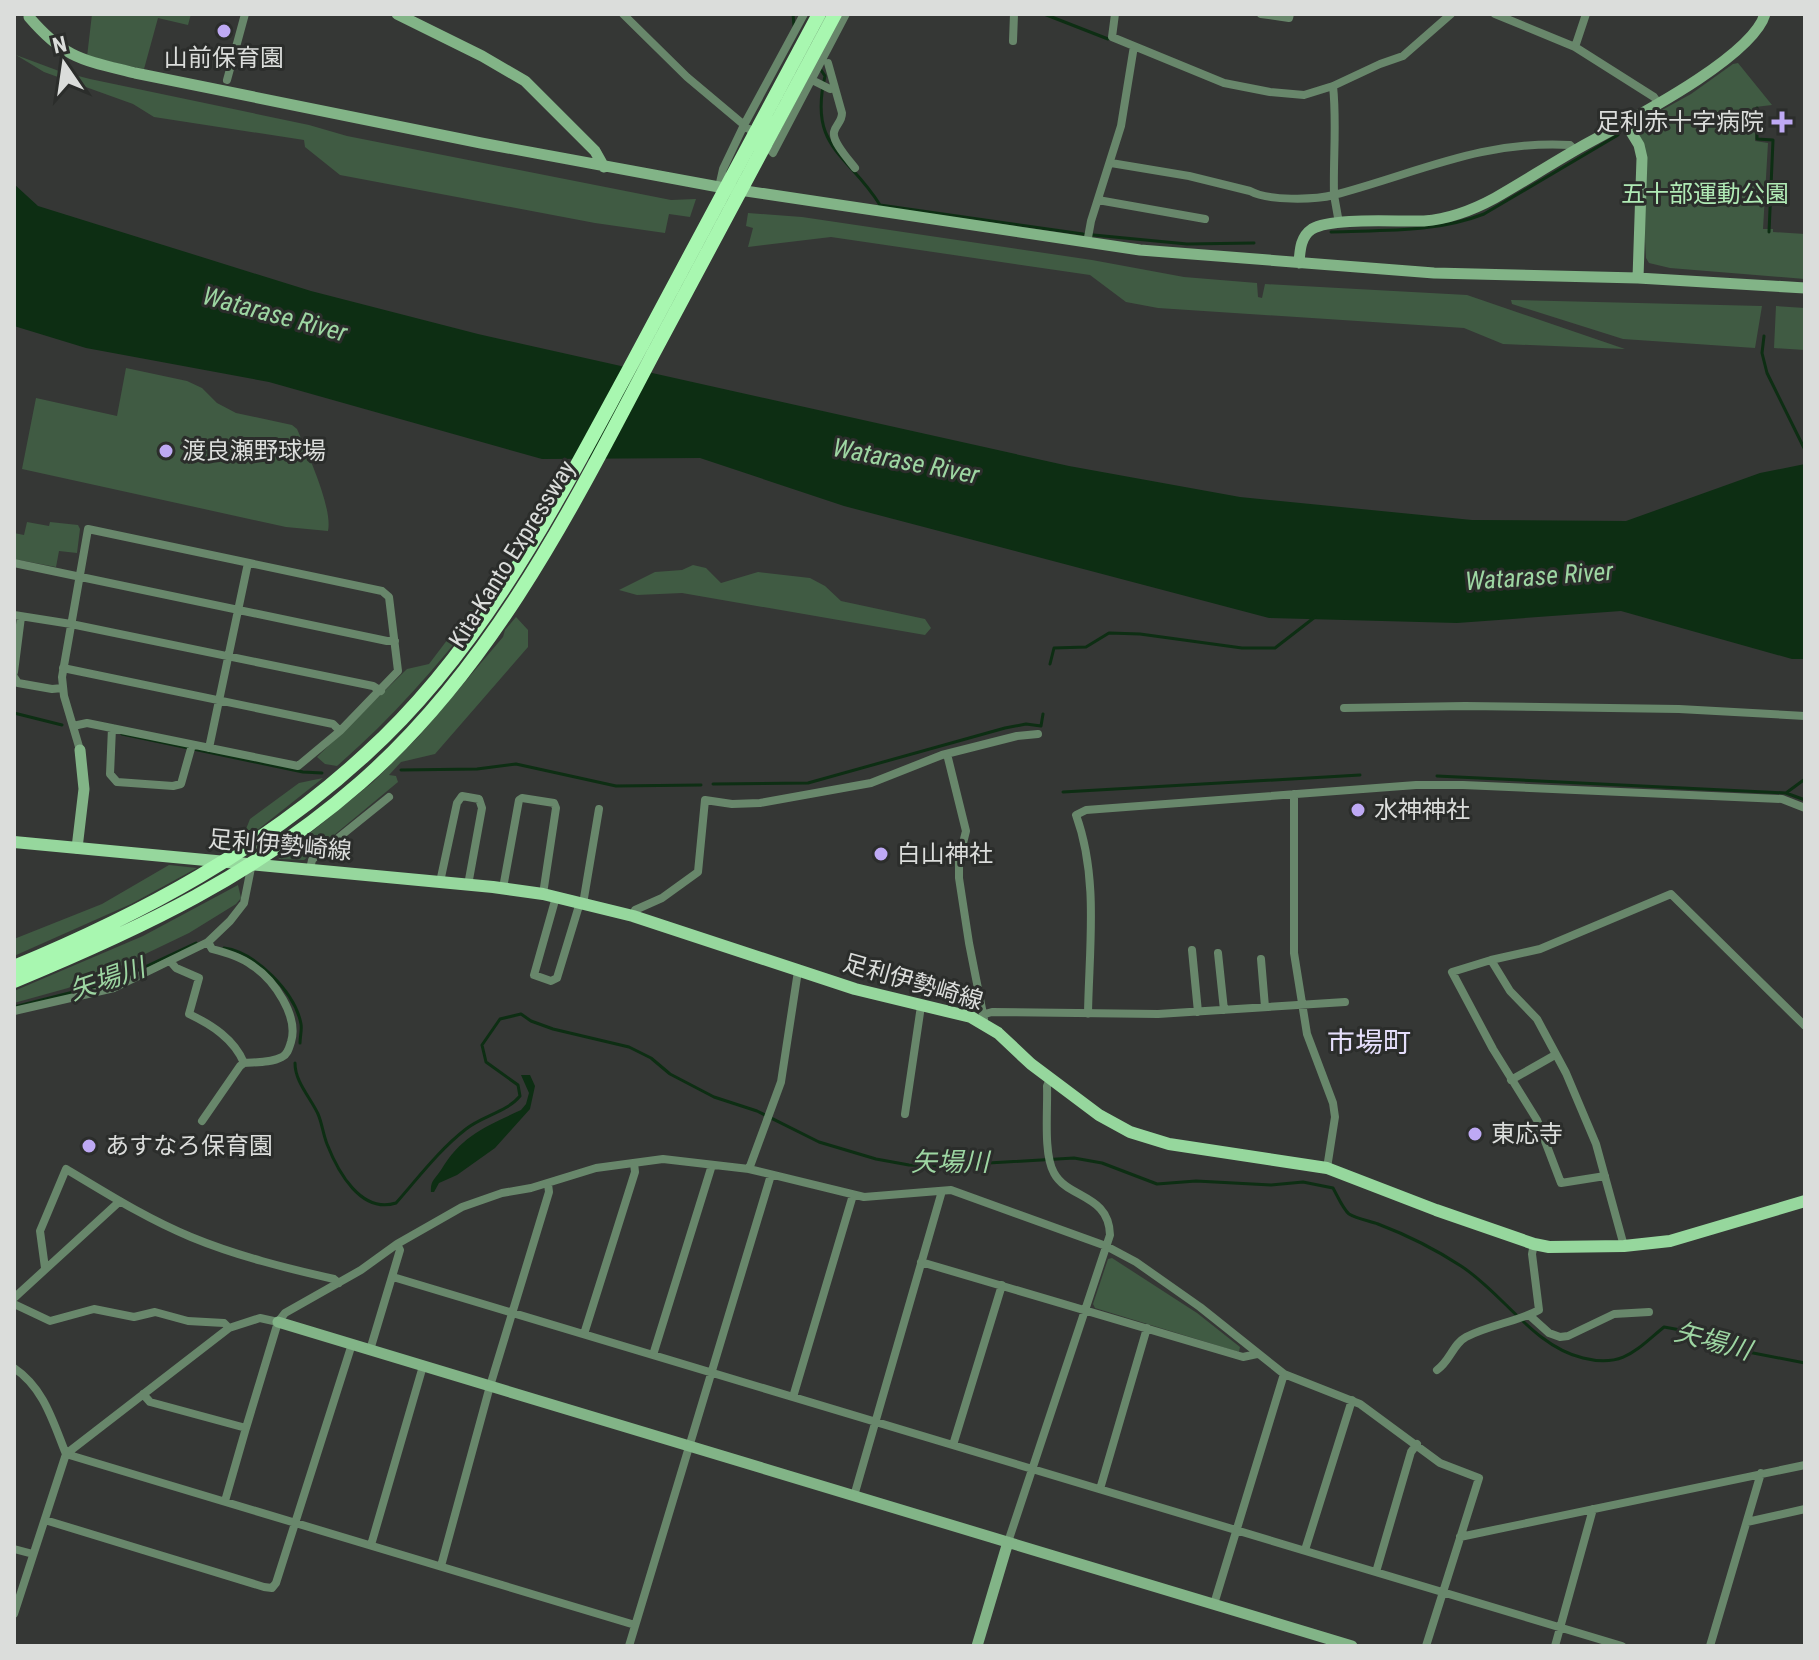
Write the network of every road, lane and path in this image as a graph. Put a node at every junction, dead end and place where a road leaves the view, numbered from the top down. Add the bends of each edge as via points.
1 (245, 14) edge
2 (397, 14) edge
3 (623, 14) edge
4 (804, 14) edge
5 (819, 14) edge
6 (835, 14) edge
7 (846, 14) edge
8 (1014, 14) edge
9 (1115, 14) edge
10 (1261, 14) edge
11 (1290, 14) edge
12 (1451, 14) edge
13 (1495, 14) edge
14 (1586, 14) edge
15 (1765, 14) edge
16 (29, 15) edge
17 (1013, 41) dead end
18 (1134, 46) junction
19 (1575, 47) junction
20 (828, 63) dead end
21 (227, 80) dead end
22 (812, 80) junction
23 (1333, 86) junction
24 (835, 88) junction
25 (1659, 104) junction
26 (1625, 122) junction
27 (744, 125) junction
28 (1575, 150) junction
29 (1111, 163) junction
30 (604, 167) junction
31 (855, 168) dead end
32 (719, 187) junction
33 (1334, 195) junction
34 (1098, 200) junction
35 (1205, 219) dead end
36 (1339, 223) junction
37 (1087, 243) junction
38 (1299, 263) junction
39 (1638, 278) junction
40 (1805, 288) edge
41 (14, 563) edge
42 (248, 563) junction
43 (79, 577) junction
44 (238, 610) junction
45 (17, 616) edge
46 (491, 621) junction
47 (71, 624) junction
48 (395, 641) junction
49 (228, 656) junction
50 (63, 668) junction
51 (14, 674) edge
52 (63, 688) junction
53 (381, 691) junction
54 (219, 700) junction
55 (1344, 708) dead end
56 (1805, 716) edge
57 (73, 726) junction
58 (112, 728) junction
59 (340, 731) junction
60 (1038, 734) dead end
61 (192, 745) junction
62 (209, 748) junction
63 (80, 750) joint
64 (947, 754) junction
65 (1294, 794) junction
66 (389, 797) dead end
67 (1805, 808) edge
68 (599, 809) dead end
69 (14, 842) edge
70 (77, 848) junction
71 (252, 863) junction
72 (310, 869) junction
73 (440, 882) junction
74 (468, 885) junction
75 (503, 888) junction
76 (549, 896) junction
77 (582, 902) junction
78 (633, 916) junction
79 (208, 942) junction
80 (1192, 950) dead end
81 (1218, 953) dead end
82 (1261, 959) dead end
83 (1491, 960) junction
84 (170, 961) junction
85 (14, 967) edge
86 (798, 971) junction
87 (14, 981) edge
88 (1345, 1002) dead end
89 (1301, 1004) junction
90 (921, 1006) junction
91 (1265, 1007) junction
92 (1224, 1010) junction
93 (14, 1011) edge
94 (1198, 1012) junction
95 (1088, 1014) junction
96 (984, 1019) junction
97 (1805, 1026) edge
98 (1555, 1055) junction
99 (244, 1063) junction
100 (1050, 1079) junction
101 (1511, 1080) junction
102 (905, 1114) dead end
103 (202, 1121) dead end
104 (634, 1163) junction
105 (712, 1165) junction
106 (1327, 1168) junction
107 (749, 1169) junction
108 (771, 1175) junction
109 (1605, 1176) junction
110 (548, 1184) junction
111 (942, 1191) junction
112 (853, 1195) junction
113 (120, 1201) junction
114 (1805, 1201) edge
115 (397, 1244) junction
116 (1534, 1244) junction
117 (1106, 1246) junction
118 (1624, 1246) junction
119 (921, 1262) junction
120 (45, 1268) junction
121 (393, 1277) junction
122 (339, 1283) junction
123 (1002, 1285) junction
124 (14, 1298) edge
125 (14, 1304) edge
126 (1085, 1309) junction
127 (1649, 1312) dead end
128 (513, 1313) junction
129 (1529, 1315) junction
130 (278, 1322) junction
131 (229, 1328) junction
132 (1147, 1328) junction
133 (584, 1334) junction
134 (352, 1344) junction
135 (370, 1350) junction
136 (1257, 1354) junction
137 (653, 1355) junction
138 (423, 1366) junction
139 (14, 1368) edge
140 (1437, 1370) dead end
141 (712, 1373) junction
142 (1284, 1374) junction
143 (490, 1386) junction
144 (143, 1394) junction
145 (793, 1397) junction
146 (1352, 1400) junction
147 (875, 1422) junction
148 (246, 1428) junction
149 (1417, 1444) junction
150 (953, 1445) junction
151 (689, 1446) junction
152 (66, 1454) junction
153 (1805, 1465) edge
154 (1032, 1468) junction
155 (1761, 1473) junction
156 (1100, 1489) junction
157 (854, 1496) junction
158 (225, 1501) junction
159 (1593, 1509) junction
160 (1805, 1509) edge
161 (45, 1520) junction
162 (1747, 1522) junction
163 (296, 1523) junction
164 (1236, 1530) junction
165 (1460, 1537) junction
166 (1008, 1542) junction
167 (371, 1545) junction
168 (14, 1549) edge
169 (1305, 1550) junction
170 (33, 1554) junction
171 (441, 1566) junction
172 (1376, 1572) junction
173 (1442, 1592) junction
174 (1214, 1604) junction
175 (14, 1614) edge
176 (635, 1625) junction
177 (1560, 1627) junction
178 (629, 1646) edge
179 (977, 1646) edge
180 (1352, 1646) edge
181 (1426, 1646) edge
182 (1555, 1646) edge
183 (1622, 1646) edge
184 (1710, 1646) edge

1 - 21 street
2 - 30 street via 525,81 595,151
3 - 27 street
4 - 27 street
5 - 46 highway, Kita-Kanto Expressway
6 - 46 highway, Kita-Kanto Expressway via 579,494
7 - 22 street
8 - 17 street
9 - 18 street via 1112,37
10 - 11 street
12 - 23 street via 1403,56
13 - 19 street
14 - 19 street
15 - 25 street via 1745,44
16 - 30 street via 59,48 84,61
18 - 23 street via 1201,75 1248,88 1304,95
18 - 29 street
19 - 25 street
20 - 24 street
22 - 24 street
22 - 27 street via 773,153
23 - 33 street
24 - 31 street via 842,117 834,135
25 - 26 street
26 - 28 street
26 - 39 street via 1642,158
27 - 32 street
28 - 33 street via 1544,143 1467,153
28 - 36 street via 1467,212 1426,221
29 - 33 street via 1189,176 1257,195
29 - 34 street
30 - 32 street
32 - 37 street
33 - 36 street
34 - 35 street
34 - 37 street
36 - 38 street via 1307,234
37 - 38 street
38 - 39 street
39 - 40 street
41 - 43 street
42 - 43 street via 88,529
42 - 44 street
42 - 48 street via 386,592
43 - 44 street
43 - 47 street
44 - 48 street
44 - 49 street
45 - 47 street
45 - 51 street
46 - 85 highway, Kita-Kanto Expressway via 368,753 248,848 99,929
46 - 87 highway, Kita-Kanto Expressway via 440,699 388,757 331,807 224,882 135,929
47 - 49 street
47 - 50 street
48 - 53 street via 398,671
49 - 53 street
49 - 54 street
50 - 52 street
50 - 54 street
51 - 52 street via 18,683
52 - 57 street
53 - 59 street
54 - 59 street via 333,724
54 - 62 street
55 - 56 street via 1679,709
57 - 58 street
57 - 63 street
58 - 61 street
58 - 61 street via 110,774 117,782 181,784
59 - 62 street via 298,766
60 - 64 street
61 - 62 street
63 - 70 street via 84,789
64 - 78 street via 859,786 760,803 705,800 698,872
64 - 96 street via 966,831 959,878
65 - 67 street via 1463,785 1782,799
65 - 89 street via 1292,923
65 - 95 street via 1086,810 1076,815 1091,907
66 - 72 street via 317,855
68 - 77 street
69 - 70 main road, 足利伊勢崎線
70 - 71 main road, 足利伊勢崎線
71 - 72 main road, 足利伊勢崎線
71 - 79 street via 244,903
72 - 73 main road, 足利伊勢崎線
73 - 74 main road, 足利伊勢崎線
73 - 74 street via 457,803 466,796 479,799 482,808
74 - 75 main road, 足利伊勢崎線
75 - 76 main road, 足利伊勢崎線
75 - 76 street via 519,800 554,803
76 - 77 main road, 足利伊勢崎線
76 - 77 street via 534,975 551,981 557,978
77 - 78 main road, 足利伊勢崎線
78 - 86 main road, 足利伊勢崎線
79 - 84 street
79 - 99 street via 212,949 260,971 293,1021 284,1056
80 - 94 street
81 - 92 street
82 - 91 street
83 - 97 street via 1540,949 1671,894
83 - 98 street via 1510,991 1537,1019
83 - 101 street via 1452,972
84 - 93 street via 114,988
84 - 99 street via 199,978 189,1014 235,1045
86 - 90 main road, 足利伊勢崎線
86 - 107 street via 781,1082
88 - 89 street
89 - 91 street
89 - 106 street via 1333,1103
90 - 96 main road, 足利伊勢崎線
90 - 102 street
91 - 92 street
92 - 94 street
94 - 95 street
95 - 96 street via 992,1012
96 - 100 main road, 足利伊勢崎線
98 - 101 street
98 - 109 street
99 - 103 street
100 - 106 main road, 足利伊勢崎線 via 1099,1115 1146,1138
100 - 117 street via 1049,1152 1054,1174 1102,1211 1110,1227
101 - 109 street via 1537,1120 1561,1183
104 - 105 street via 663,1159
104 - 110 street via 596,1168
104 - 133 street
105 - 107 street
105 - 137 street
106 - 116 main road, 足利伊勢崎線
107 - 108 street
108 - 112 street
108 - 141 street
109 - 118 street
110 - 115 street via 462,1207
110 - 128 street
111 - 112 street
111 - 117 street via 961,1193
111 - 119 street
112 - 145 street
113 - 120 street
113 - 120 street via 66,1169 40,1231
113 - 122 street via 222,1249
114 - 118 main road, 足利伊勢崎線 via 1690,1237
115 - 121 street
115 - 122 street
116 - 118 main road, 足利伊勢崎線
116 - 129 street via 1539,1310
117 - 126 street
117 - 136 street via 1188,1298
119 - 123 street
119 - 147 street
120 - 124 street
121 - 128 street
121 - 135 street
122 - 130 street
123 - 126 street
123 - 150 street
125 - 131 street via 50,1321 101,1309 134,1317 155,1312
126 - 132 street
126 - 154 street
127 - 129 street via 1614,1314 1560,1337
128 - 133 street
128 - 143 street
129 - 140 street via 1466,1337
130 - 131 street via 260,1318
130 - 134 street
130 - 148 street
131 - 144 street
132 - 136 street via 1243,1357
132 - 156 street
133 - 137 street
134 - 135 street
134 - 163 street
135 - 138 street
136 - 142 street
137 - 141 street
138 - 143 street
138 - 167 street
139 - 152 street via 36,1387
141 - 145 street
141 - 151 street
142 - 146 street
142 - 164 street
143 - 151 street
143 - 171 street
144 - 148 street via 150,1402
144 - 152 street
145 - 147 street
146 - 149 street
146 - 169 street
147 - 150 street
147 - 157 street
148 - 158 street
149 - 165 street via 1440,1463 1479,1478
149 - 172 street
150 - 154 street
151 - 157 street
151 - 176 street
152 - 158 street
152 - 161 street
153 - 155 street
154 - 156 street
154 - 166 street
155 - 159 street
155 - 162 street
156 - 164 street
157 - 166 street
158 - 163 street
159 - 165 street
159 - 177 street
160 - 162 street
161 - 163 street via 269,1588 276,1583
161 - 170 street
162 - 184 street
163 - 167 street
164 - 169 street
164 - 174 street
165 - 173 street
166 - 174 street
166 - 179 street
167 - 171 street
168 - 170 street
169 - 172 street
170 - 175 street
171 - 176 street
172 - 173 street
173 - 177 street
173 - 181 street
174 - 180 street
176 - 178 street
177 - 182 street
177 - 183 street

